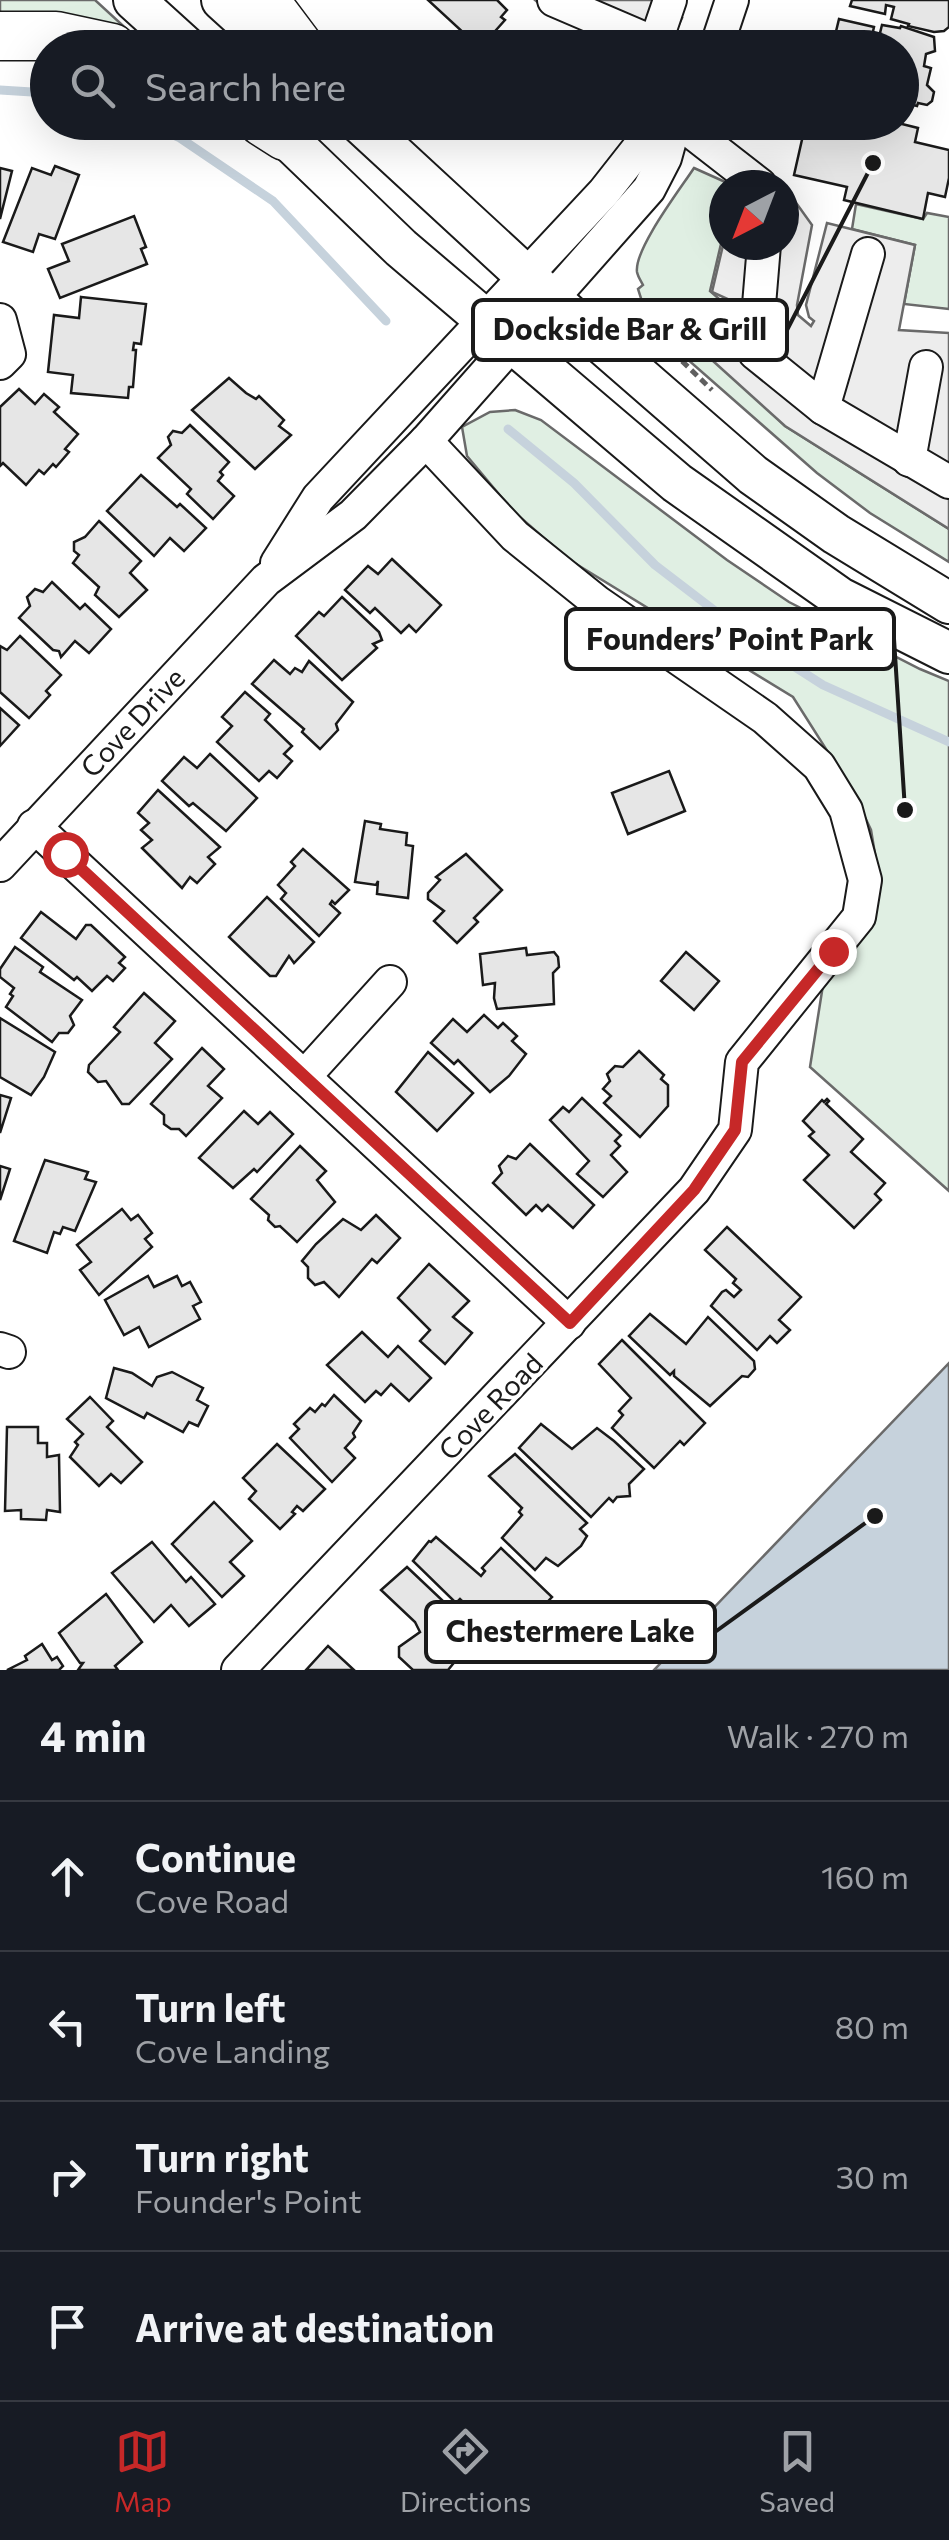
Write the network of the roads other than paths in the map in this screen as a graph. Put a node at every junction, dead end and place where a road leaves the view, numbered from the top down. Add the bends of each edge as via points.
1 (134, 0) edge
2 (222, 0) edge
3 (264, 0) edge
4 (554, 0) edge
5 (670, 0) edge
6 (732, 0) edge
7 (617, 13) edge
8 (167, 30) edge
9 (255, 30) edge
10 (286, 30) edge
11 (640, 30) edge
12 (664, 30) edge
13 (722, 30) edge
14 (0, 36) edge
15 (30, 36) edge
16 (287, 140) edge
17 (379, 140) edge
18 (670, 140) edge
19 (699, 140) edge
20 (740, 170) edge
21 (868, 254) dead end
22 (763, 260) edge
23 (539, 288) junction
24 (0, 320) edge
25 (498, 332) junction
26 (0, 363) edge
27 (926, 367) dead end
28 (824, 408) junction
29 (426, 441) junction
30 (908, 460) junction
31 (949, 482) edge
32 (266, 580) junction
33 (949, 603) edge
34 (949, 654) edge
35 (34, 826) junction
36 (0, 865) edge
37 (390, 982) dead end
38 (304, 1076) junction
39 (570, 1323) junction
40 (238, 1670) edge

1 - 8 main road
2 - 9 main road
3 - 10 highway
4 - 7 street
5 - 12 street
6 - 13 street
7 - 11 street
14 - 15 highway
16 - 25 main road
17 - 23 main road
18 - 23 street via 649,189
19 - 20 street
21 - 28 street
22 - 28 street via 755,353
23 - 25 street
23 - 33 main road via 765,484
24 - 26 street via 9,354
25 - 29 street, Cove Drive
25 - 32 street, Cove Drive via 318,498
25 - 34 main road via 677,484 782,560
27 - 30 street
28 - 30 street
29 - 32 street, Cove Drive via 352,515
29 - 39 street, Cove Road via 516,536 597,602 765,718 819,766 846,810 865,880 858,917 742,1062 735,1130 694,1190
30 - 31 street
32 - 35 street, Cove Drive
35 - 36 street, Cove Drive
35 - 38 street
37 - 38 street
38 - 39 street
39 - 40 street, Cove Road

